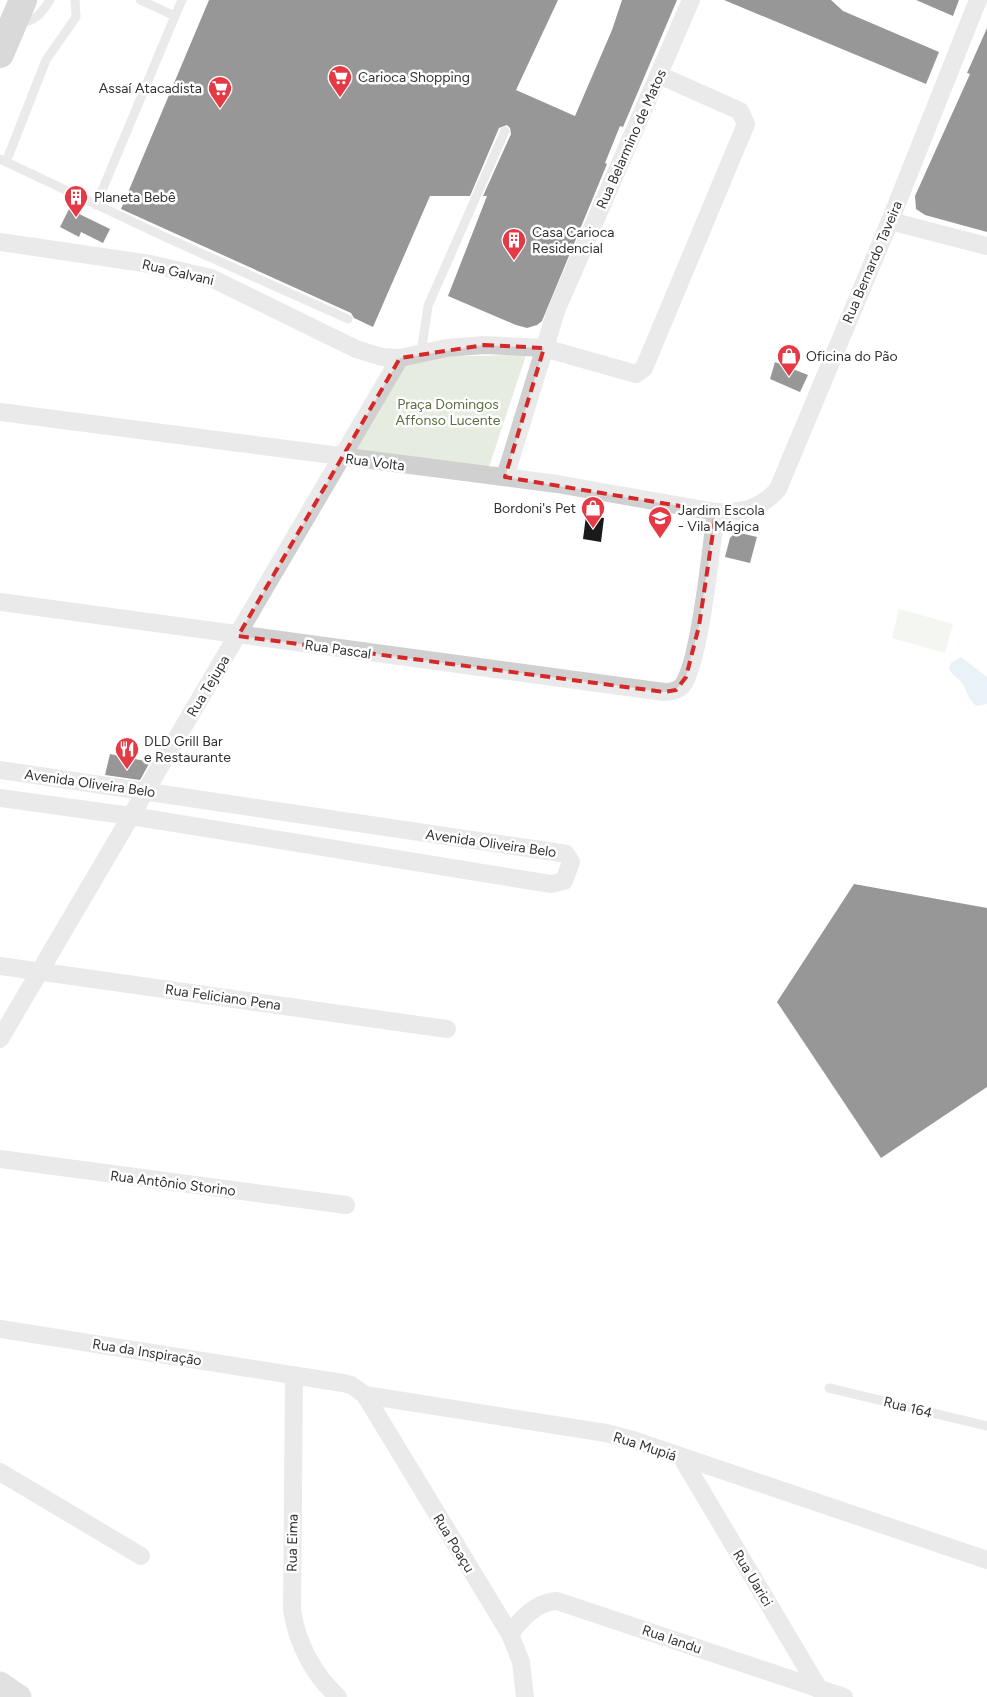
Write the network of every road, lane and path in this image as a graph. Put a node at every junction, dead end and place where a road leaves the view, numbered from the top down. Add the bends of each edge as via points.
1 (50, 0) edge
2 (75, 0) edge
3 (140, 0) edge
4 (182, 0) edge
5 (691, 0) edge
6 (978, 0) edge
7 (18, 12) edge
8 (174, 16) junction
9 (0, 54) edge
10 (659, 75) junction
11 (505, 130) dead end
12 (3, 160) edge
13 (96, 205) junction
14 (890, 221) junction
15 (0, 242) edge
16 (987, 246) edge
17 (348, 318) dead end
18 (544, 348) junction
19 (422, 353) junction
20 (400, 358) junction
21 (0, 412) edge
22 (340, 457) junction
23 (504, 478) junction
24 (749, 510) joint
25 (716, 512) junction
26 (0, 602) edge
27 (238, 636) junction
28 (0, 770) edge
29 (146, 791) junction
30 (0, 798) edge
31 (131, 816) junction
32 (0, 966) edge
33 (39, 971) junction
34 (447, 1029) dead end
35 (0, 1039) edge
36 (0, 1159) edge
37 (346, 1205) dead end
38 (0, 1329) edge
39 (294, 1375) junction
40 (829, 1388) dead end
41 (365, 1395) junction
42 (987, 1426) edge
43 (682, 1458) junction
44 (0, 1472) edge
45 (141, 1556) dead end
46 (987, 1560) edge
47 (510, 1634) junction
48 (0, 1684) edge
49 (822, 1693) edge
50 (19, 1697) edge
51 (338, 1697) edge
52 (525, 1697) edge
53 (844, 1697) edge

1 - 7 lane via 32,21
2 - 12 lane via 76,17 46,60
3 - 8 lane
4 - 8 lane
5 - 10 street, Rua Belarmino de Matos
6 - 14 street, Rua Bernardo Taveira
7 - 9 main road
8 - 13 lane
10 - 18 street, Rua Belarmino de Matos via 556,312
10 - 18 street via 740,112 746,124 644,368 636,374
11 - 19 lane via 428,306
12 - 13 lane
13 - 17 lane
14 - 16 street
14 - 24 street, Rua Bernardo Taveira via 778,489 769,500
15 - 20 street, Rua Galvani via 150,264 211,278 356,349 382,357
18 - 19 street via 484,345
18 - 23 street, Rua Belarmino de Matos
19 - 20 street
20 - 22 street, Rua Tejupa
21 - 22 street, Rua Volta
22 - 23 street, Rua Volta
22 - 27 street, Rua Tejupa
23 - 25 street, Rua Volta
24 - 25 street, Rua Volta
25 - 27 street, Rua Pascal via 693,654 682,686 676,690 664,692
26 - 27 street, Rua Pascal
27 - 29 street, Rua Tejupa
28 - 29 street, Avenida Oliveira Belo
29 - 31 street, Rua Tejupa
29 - 31 street, Avenida Oliveira Belo via 566,854 571,862 564,881 551,884
30 - 31 street, Avenida Oliveira Belo
31 - 33 street, Rua Tejupa
32 - 33 street, Rua Feliciano Pena
33 - 34 street, Rua Feliciano Pena
33 - 35 street, Rua Tejupa
36 - 37 street, Rua Antônio Storino
38 - 39 street, Rua da Inspiração
39 - 41 street, Rua Mupiá via 342,1383
39 - 51 street, Rua Eima via 292,1610 302,1647 323,1681
40 - 42 lane, Rua 164
41 - 43 street, Rua Mupiá via 606,1433
41 - 47 street, Rua Poaçu
43 - 46 street, Rua Mupiá
43 - 49 street, Rua Uarici
44 - 45 street
47 - 49 street, Rua Iandu via 532,1610 557,1600
47 - 52 street, Rua Poaçu via 520,1662
48 - 50 street
49 - 53 street, Rua Iandu

